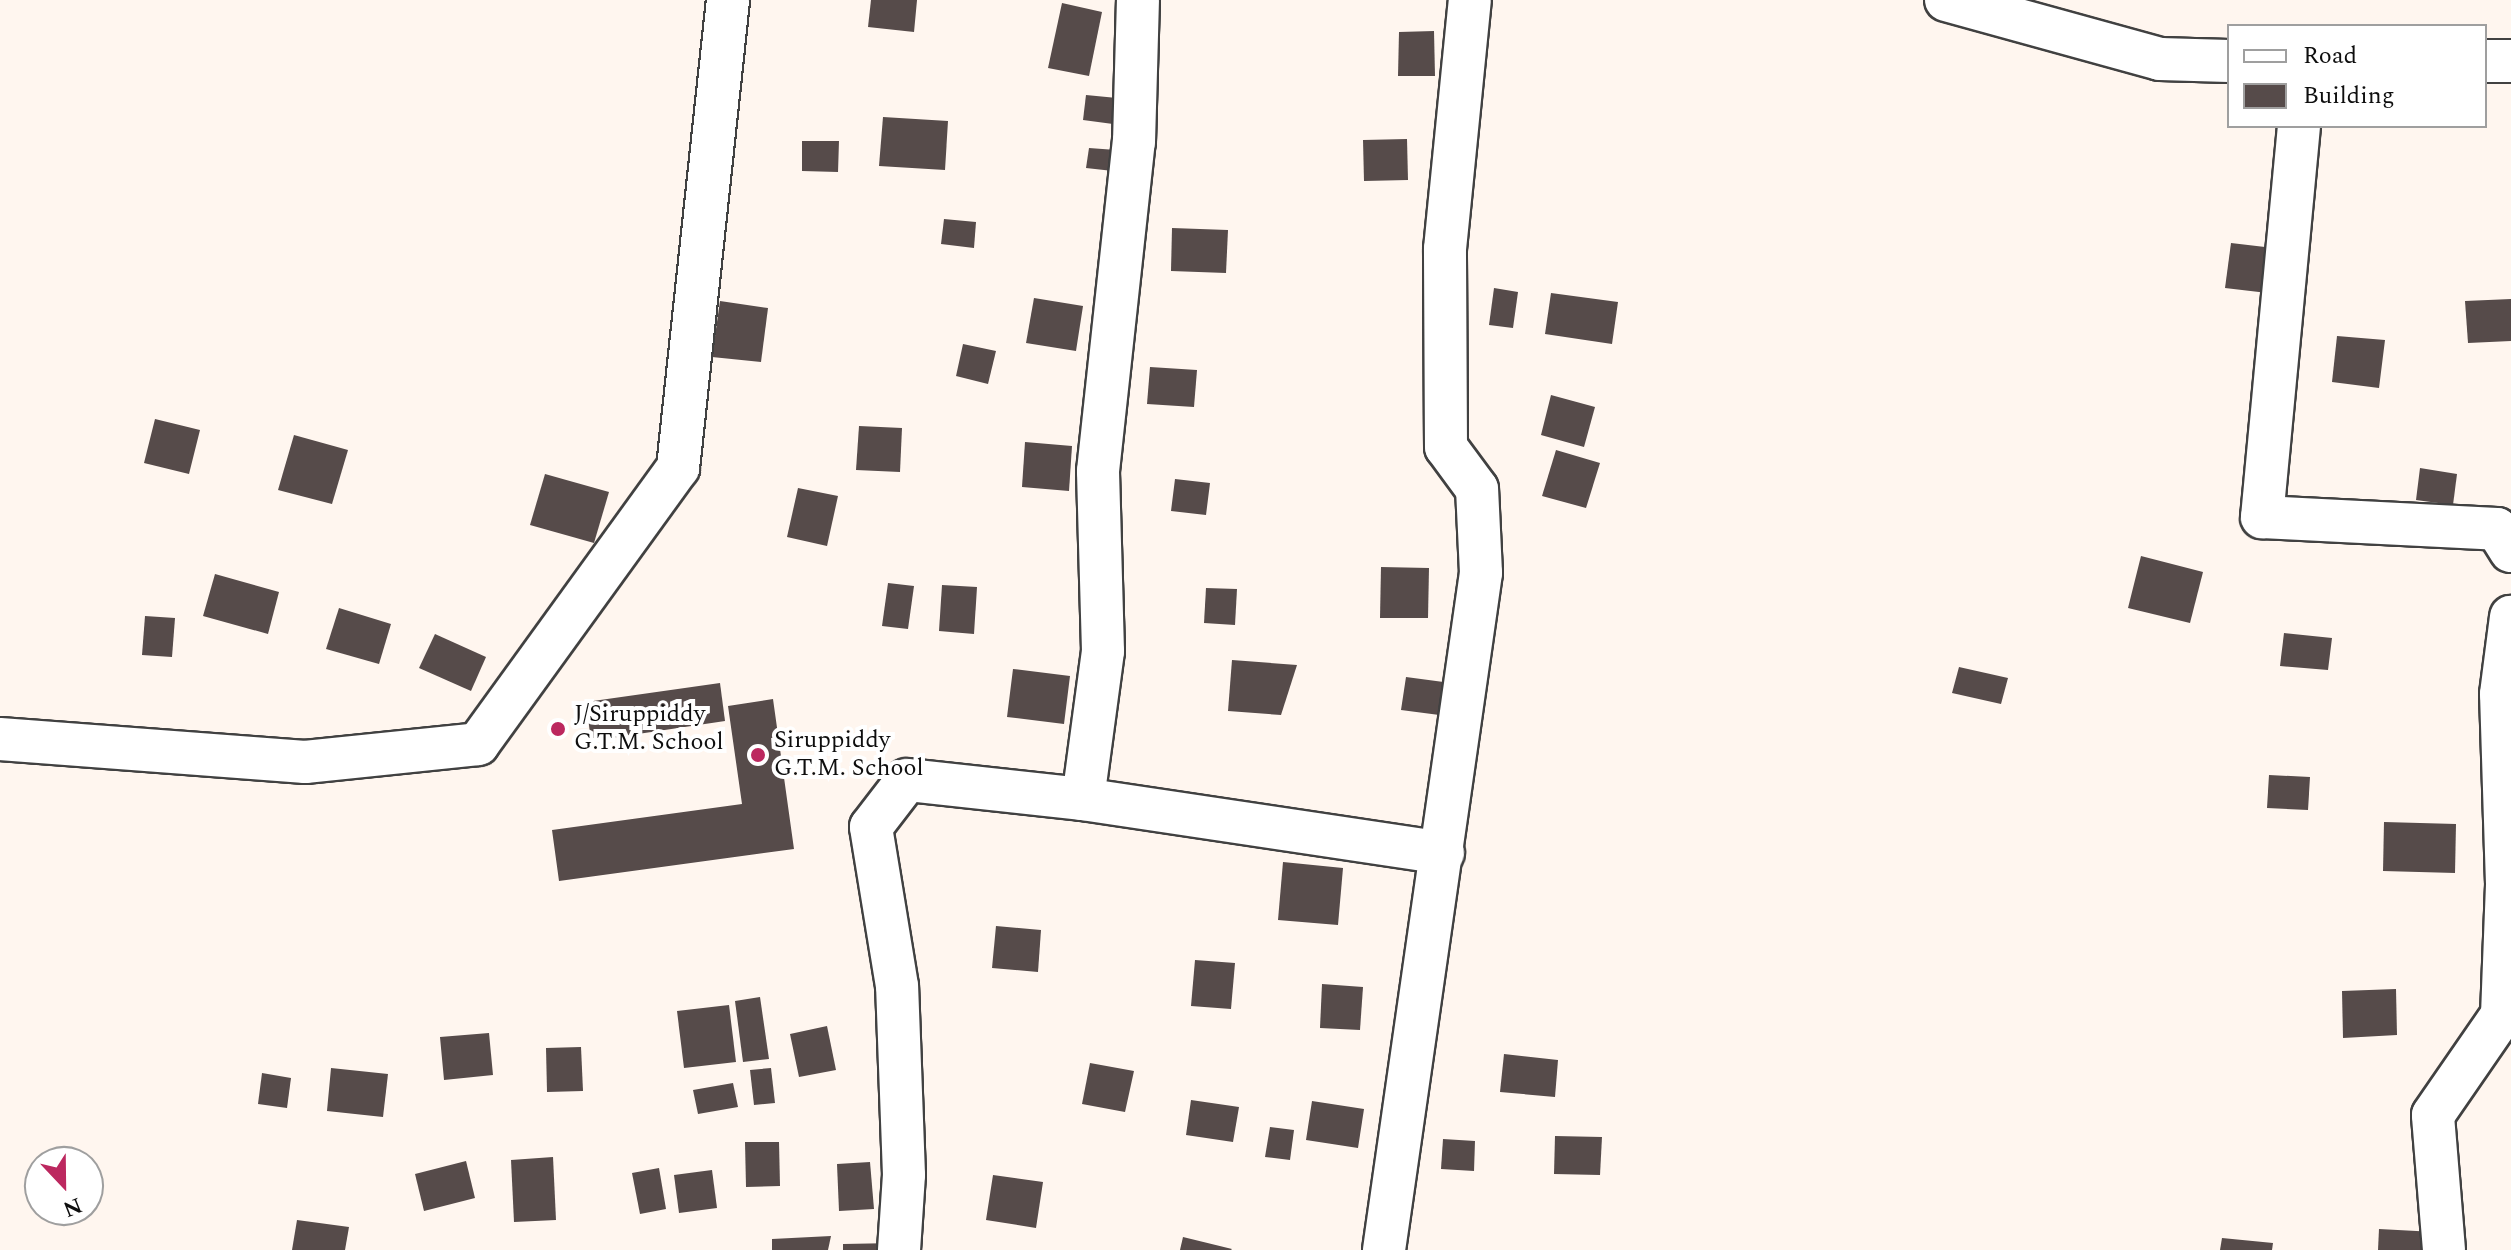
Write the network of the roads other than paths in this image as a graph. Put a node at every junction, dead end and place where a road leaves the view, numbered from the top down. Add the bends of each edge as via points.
1 (728, 0) edge
2 (1138, 0) edge
3 (1470, 0) edge
4 (1946, 0) edge
5 (2227, 61) edge
6 (2487, 61) edge
7 (2511, 61) edge
8 (2299, 128) edge
9 (2511, 551) edge
10 (2511, 617) edge
11 (0, 739) edge
12 (1083, 799) junction
13 (1443, 853) junction
14 (2507, 1016) edge
15 (899, 1250) edge
16 (1384, 1250) edge
17 (2444, 1250) edge

1 - 11 street via 678,468 478,744 305,762
2 - 12 street via 1134,142 1098,471 1103,651
3 - 13 street via 1445,249 1446,447 1477,489 1481,573
4 - 5 street via 2160,59
6 - 7 street
8 - 9 street via 2262,517 2497,529
10 - 14 street via 2501,694
12 - 13 street
12 - 15 street via 907,780 871,827 897,986 904,1175
13 - 16 street
14 - 17 street via 2433,1115

